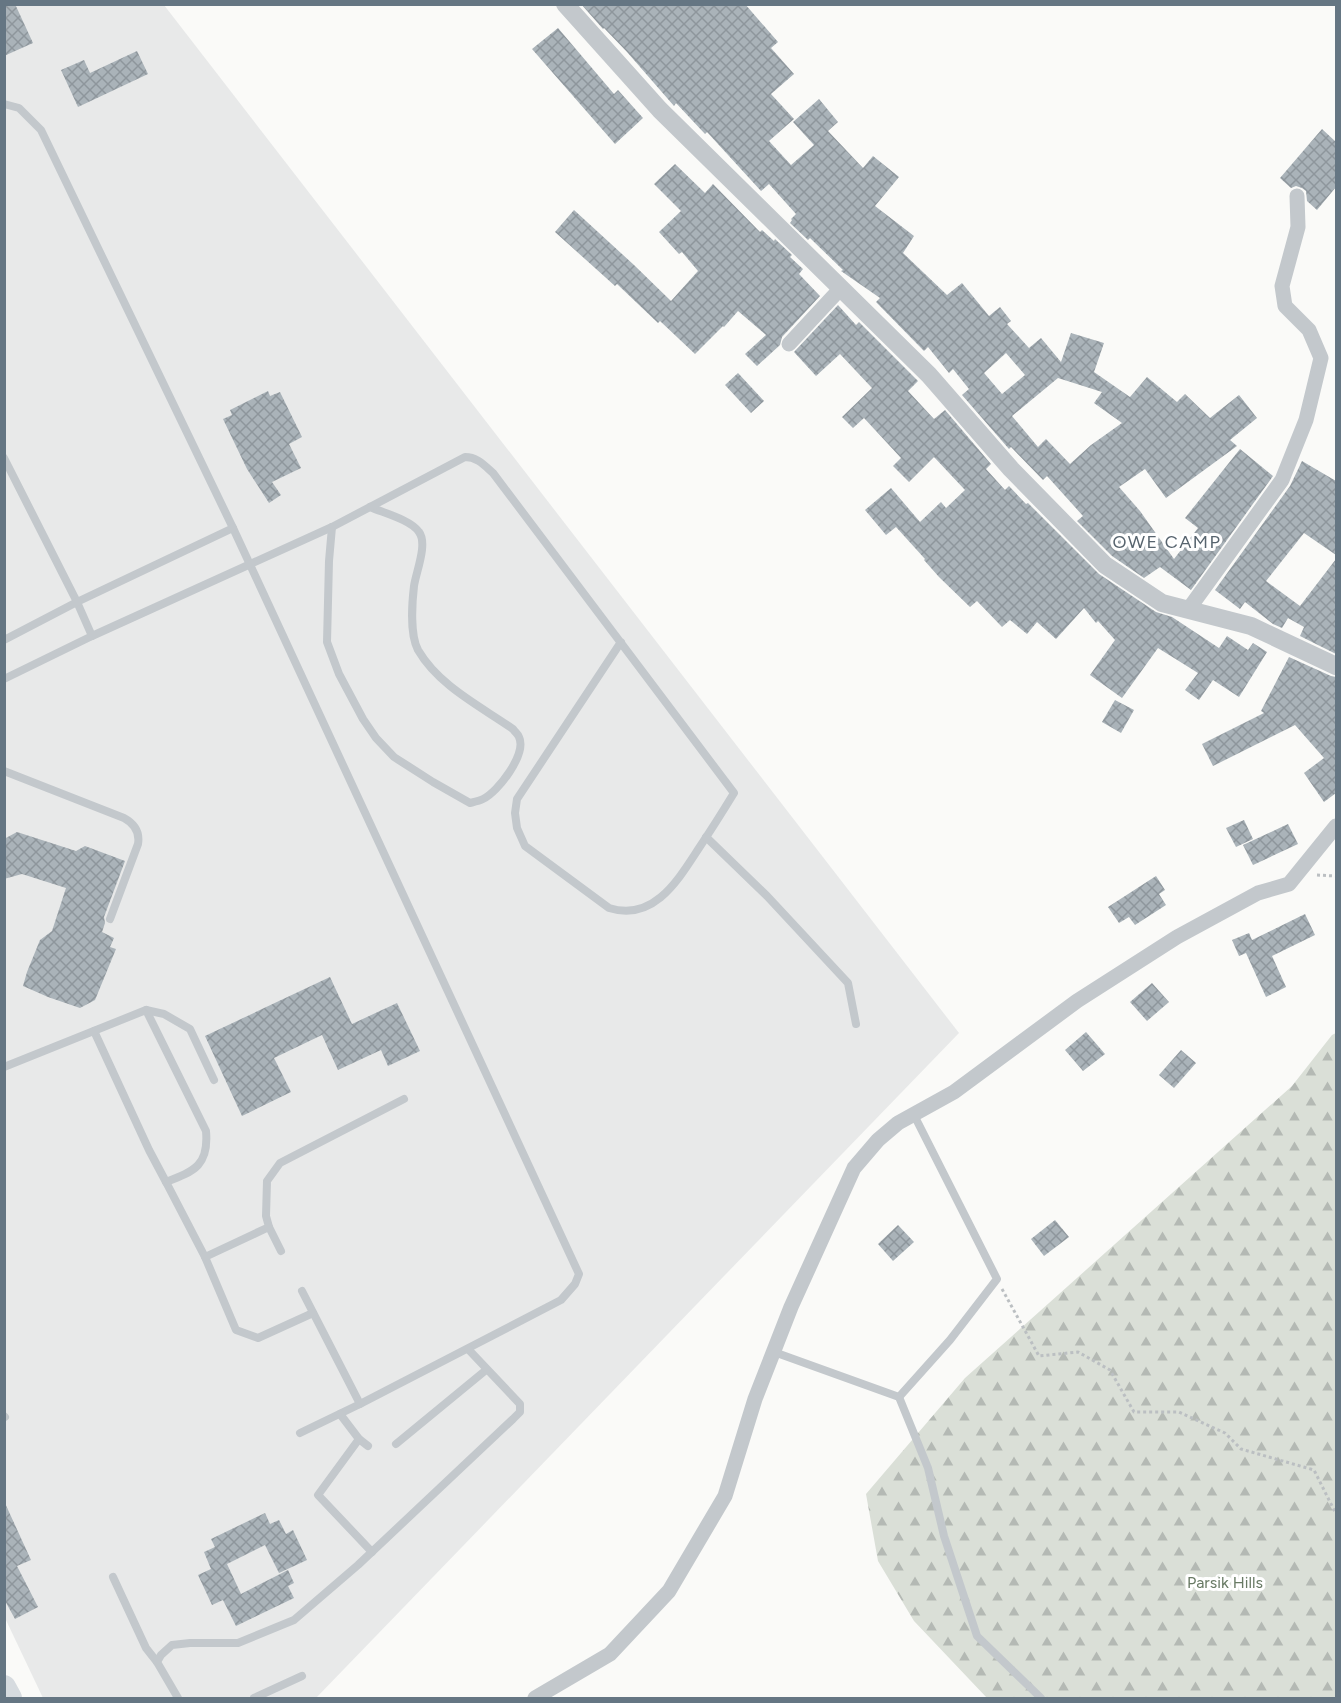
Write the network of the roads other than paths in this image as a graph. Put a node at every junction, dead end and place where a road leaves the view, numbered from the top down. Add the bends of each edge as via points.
1 (565, 4) edge
2 (4, 104) edge
3 (1297, 196) dead end
4 (841, 288) junction
5 (789, 344) dead end
6 (4, 458) edge
7 (370, 507) junction
8 (332, 527) junction
9 (233, 528) junction
10 (249, 564) junction
11 (77, 603) junction
12 (1188, 610) junction
13 (92, 636) junction
14 (4, 640) edge
15 (621, 642) junction
16 (1336, 666) edge
17 (4, 679) edge
18 (4, 771) edge
19 (1336, 826) edge
20 (706, 837) junction
21 (110, 919) dead end
22 (146, 1010) junction
23 (856, 1024) dead end
24 (94, 1031) junction
25 (4, 1067) edge
26 (214, 1080) dead end
27 (404, 1099) dead end
28 (914, 1115) junction
29 (166, 1182) junction
30 (269, 1227) junction
31 (281, 1251) dead end
32 (205, 1257) junction
33 (302, 1291) dead end
34 (313, 1313) junction
35 (468, 1349) junction
36 (774, 1352) junction
37 (486, 1370) junction
38 (899, 1397) junction
39 (360, 1404) junction
40 (340, 1414) junction
41 (300, 1433) dead end
42 (359, 1439) junction
43 (396, 1444) dead end
44 (368, 1446) dead end
45 (372, 1552) junction
46 (112, 1577) dead end
47 (157, 1662) junction
48 (302, 1676) dead end
49 (4, 1687) edge
50 (10, 1698) edge
51 (178, 1698) edge
52 (254, 1698) edge
53 (535, 1698) edge
54 (1041, 1698) edge

1 - 4 street via 660,110
2 - 9 lane via 19,108 41,130
3 - 12 street via 1298,227 1282,286 1285,306 1309,330 1321,358 1306,420 1282,480
4 - 5 street
4 - 12 street via 929,375 1011,469 1105,565 1162,603
6 - 11 lane
7 - 8 lane
7 - 8 lane via 411,524 422,536 412,618 417,648 448,686 520,737 514,767 483,799 470,803 394,757 363,719 327,642
7 - 15 lane via 465,457 479,461 493,473
8 - 10 lane
9 - 10 lane
9 - 11 lane
10 - 13 lane
10 - 35 lane via 579,1274 561,1300
11 - 13 lane
11 - 14 lane
12 - 16 street via 1251,627
13 - 17 lane
15 - 20 lane via 734,792
15 - 20 lane via 517,799 517,828 525,846 609,908 620,911 646,907 663,895
18 - 21 lane via 131,822 139,836 138,844
19 - 28 street via 1289,884 1258,893 1177,937 1077,1001 954,1092
20 - 23 lane via 848,983
22 - 24 lane
22 - 26 lane via 164,1014 190,1029
22 - 29 lane via 206,1131 204,1157 195,1168
24 - 25 lane
24 - 29 lane
27 - 30 lane via 280,1163 267,1181
28 - 36 street via 878,1140 854,1167
28 - 38 lane via 997,1279
29 - 32 lane
30 - 31 lane
30 - 32 lane
32 - 34 lane via 236,1330 258,1338
33 - 34 lane
34 - 39 lane
35 - 37 lane
35 - 39 lane
36 - 38 lane
36 - 53 street via 755,1399 726,1496 669,1591 610,1654
37 - 43 lane
37 - 45 lane via 520,1404 519,1412
38 - 54 lane via 928,1468 944,1536 977,1636
39 - 40 lane
40 - 41 lane
40 - 42 lane
42 - 44 lane
42 - 45 lane via 318,1495
45 - 47 lane via 294,1620 238,1643 172,1645
46 - 47 lane via 146,1648
47 - 51 lane
48 - 52 lane
49 - 50 main road

